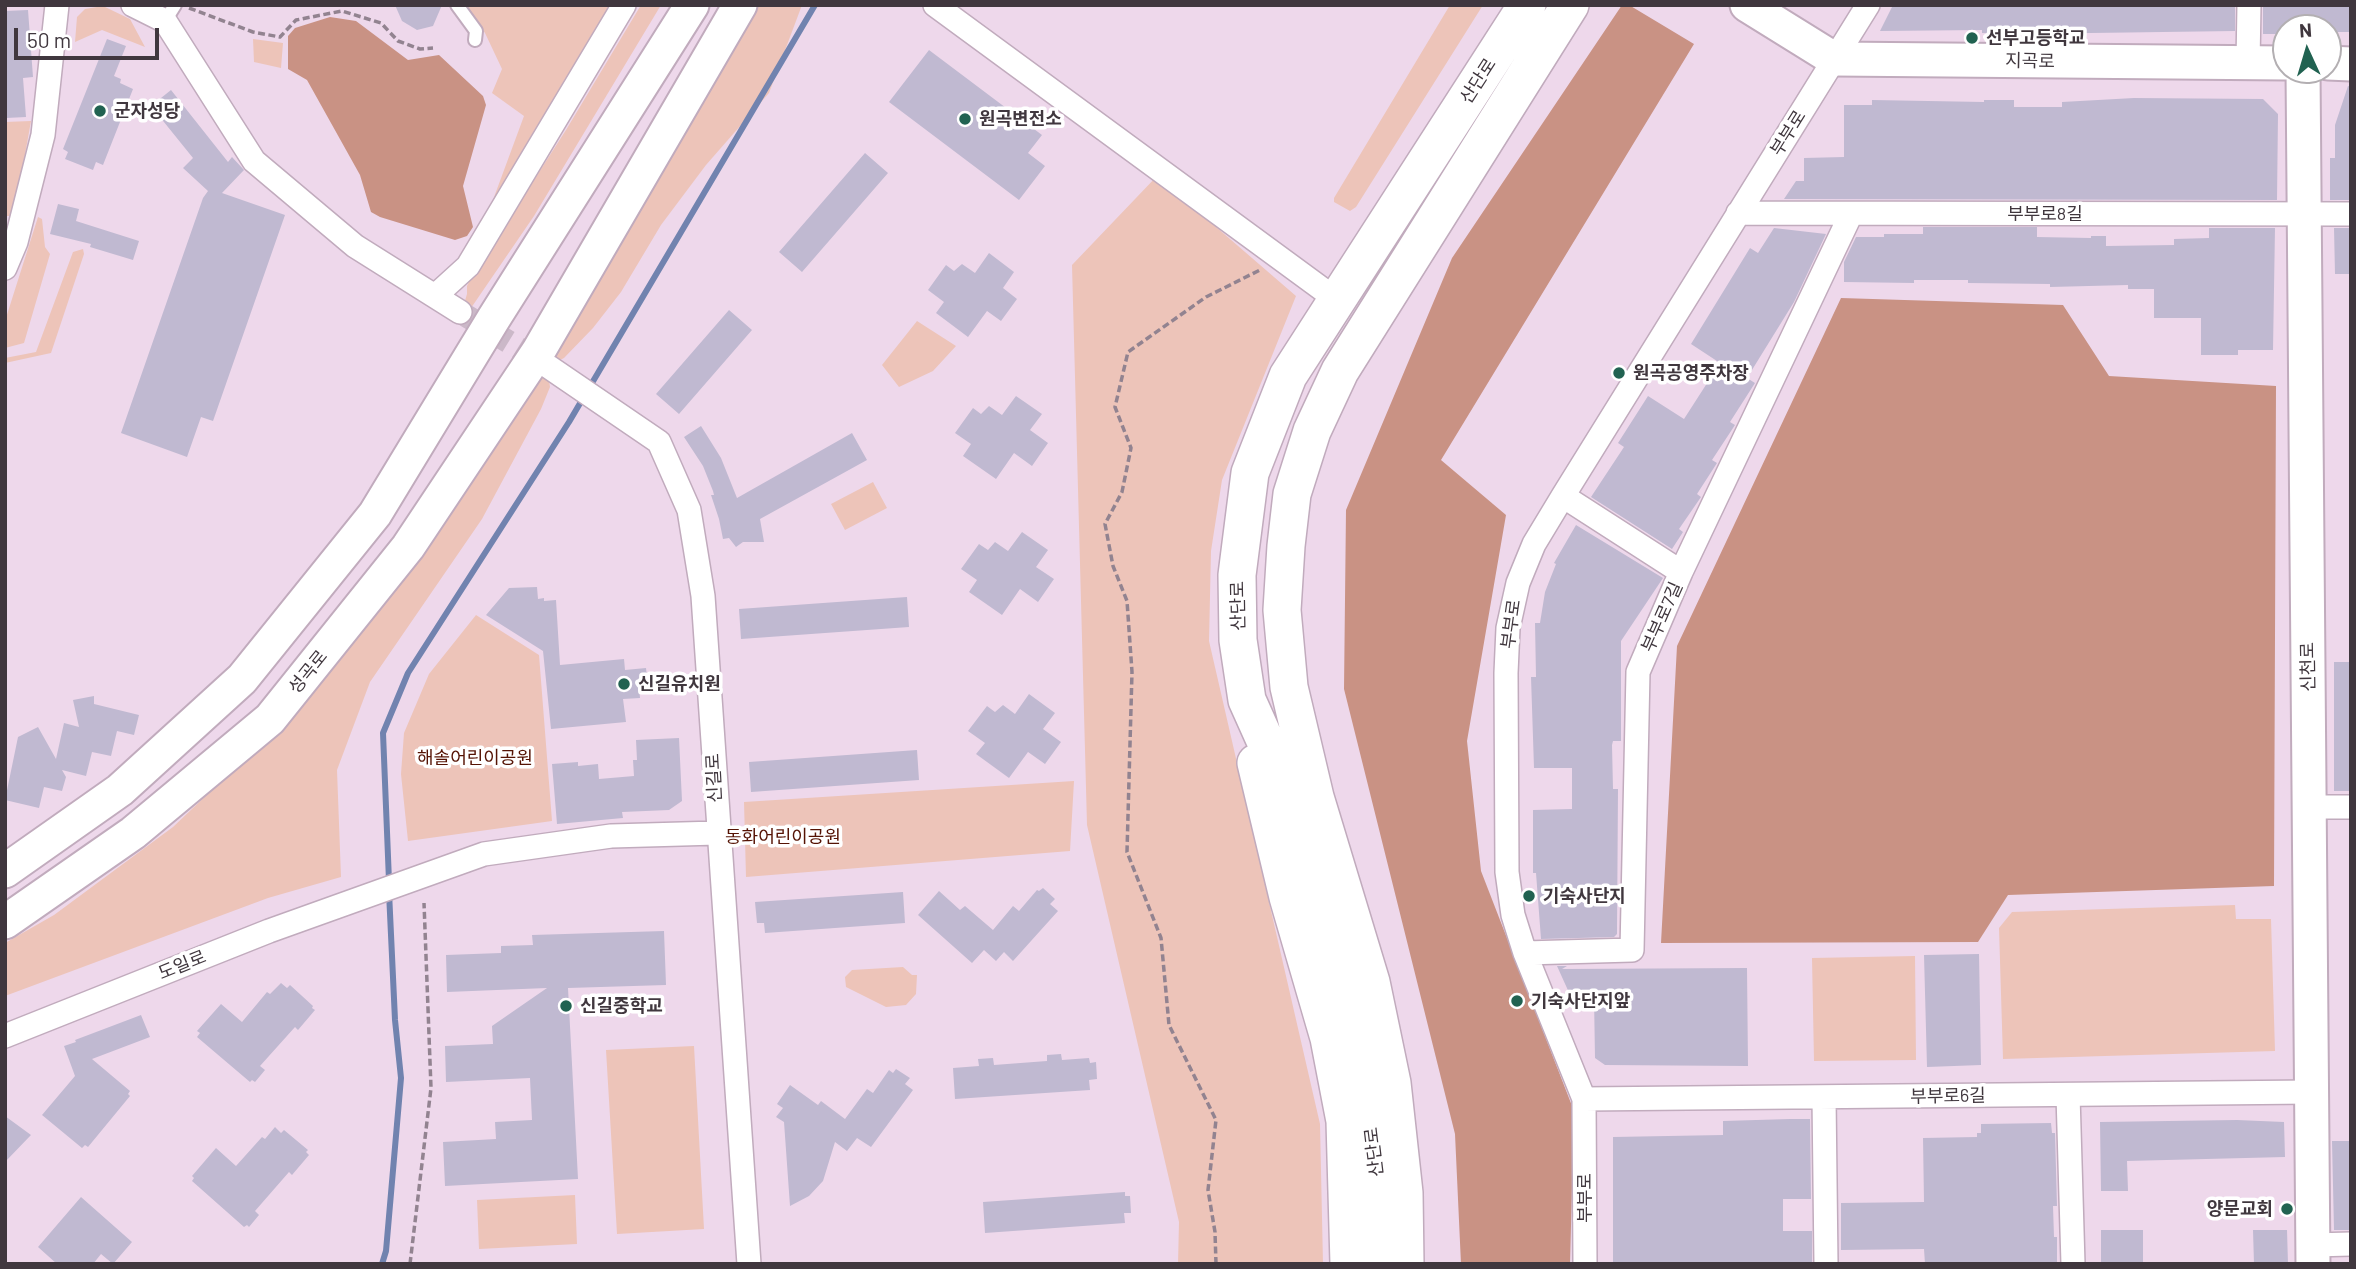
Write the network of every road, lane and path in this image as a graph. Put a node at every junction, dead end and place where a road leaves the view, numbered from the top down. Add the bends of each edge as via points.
1 (57, 5) edge
2 (133, 5) edge
3 (457, 5) edge
4 (624, 5) edge
5 (692, 5) edge
6 (740, 5) edge
7 (935, 5) edge
8 (1527, 5) edge
9 (1570, 5) edge
10 (1747, 5) edge
11 (1868, 5) edge
12 (2249, 5) edge
13 (171, 12) edge
14 (475, 40) dead end
15 (433, 48) dead end
16 (1834, 59) junction
17 (2248, 63) junction
18 (2272, 63) edge
19 (2303, 84) edge
20 (1738, 213) junction
21 (1851, 214) junction
22 (2304, 214) junction
23 (2351, 215) edge
24 (10, 241) edge
25 (1281, 260) junction
26 (5, 268) edge
27 (435, 296) junction
28 (1337, 300) junction
29 (460, 312) tunnel mouth
30 (543, 360) junction
31 (1563, 496) junction
32 (1681, 572) junction
33 (1289, 687) junction
34 (1247, 700) junction
35 (2309, 807) junction
36 (2351, 807) edge
37 (717, 834) junction
38 (5, 871) edge
39 (424, 903) dead end
40 (5, 922) edge
41 (1525, 953) junction
42 (5, 1036) edge
43 (2312, 1092) junction
44 (2068, 1095) junction
45 (1824, 1097) junction
46 (1584, 1100) junction
47 (2351, 1244) edge
48 (2313, 1255) edge
49 (410, 1264) edge
50 (749, 1264) edge
51 (1216, 1264) edge
52 (1349, 1264) edge
53 (1379, 1264) edge
54 (1405, 1264) edge
55 (1424, 1264) edge
56 (1585, 1264) edge
57 (1826, 1264) edge
58 (2073, 1264) edge

1 - 24 street via 43,135
2 - 13 street
3 - 14 lane via 476,31
4 - 27 street via 468,267
5 - 38 main road via 375,514 242,679 120,790
6 - 30 main road, 성곡로
7 - 25 street
8 - 28 main road, 산단로
9 - 33 main road, 산단로 via 1340,371 1312,431 1292,494 1286,546 1282,610
10 - 16 main road
11 - 16 street, 부부로
12 - 17 street
13 - 15 path via 189,8 280,37 296,20 342,11 381,23 398,41
13 - 27 street via 254,161 355,246
16 - 17 main road, 지곡로
16 - 20 street, 부부로
17 - 18 main road, 지곡로
19 - 22 main road, 신천로
20 - 21 street, 부부로8길
20 - 31 street, 부부로
21 - 22 street, 부부로8길
21 - 32 street, 부부로7길
22 - 23 street, 부부로8길
22 - 35 main road, 신천로
24 - 26 street
25 - 28 street
25 - 51 path via 1206,297 1128,352 1115,407 1130,448 1122,492 1105,524 1113,566 1127,601 1132,672 1127,852 1161,938 1169,1025 1216,1120 1208,1190
27 - 29 street
28 - 34 main road, 산단로 via 1288,376 1250,473 1237,575 1238,640
30 - 37 street, 신길로 via 659,442 689,510 703,596
30 - 40 main road, 성곡로 via 408,547 270,719 133,833
31 - 32 street
31 - 41 street, 부부로 via 1534,544 1518,583 1508,628 1507,872
32 - 41 street, 부부로7길 via 1637,672 1632,950
33 - 54 main road, 산단로 via 1315,797 1371,982 1392,1083 1404,1193
33 - 55 main road via 1342,816 1390,982 1411,1077
34 - 52 main road via 1288,897 1329,1038 1345,1121
34 - 53 main road, 산단로 via 1291,799 1357,1037 1377,1167
35 - 36 street
35 - 43 main road, 신천로
37 - 42 street, 도일로 via 611,836 484,854 269,931
37 - 50 street, 신길로
39 - 49 path via 431,1088
41 - 46 street, 부부로
43 - 44 street, 부부로6길
43 - 48 main road, 신천로
44 - 45 street, 부부로6길
44 - 58 street
45 - 46 street, 부부로6길
45 - 57 street
46 - 56 street, 부부로
47 - 48 street

